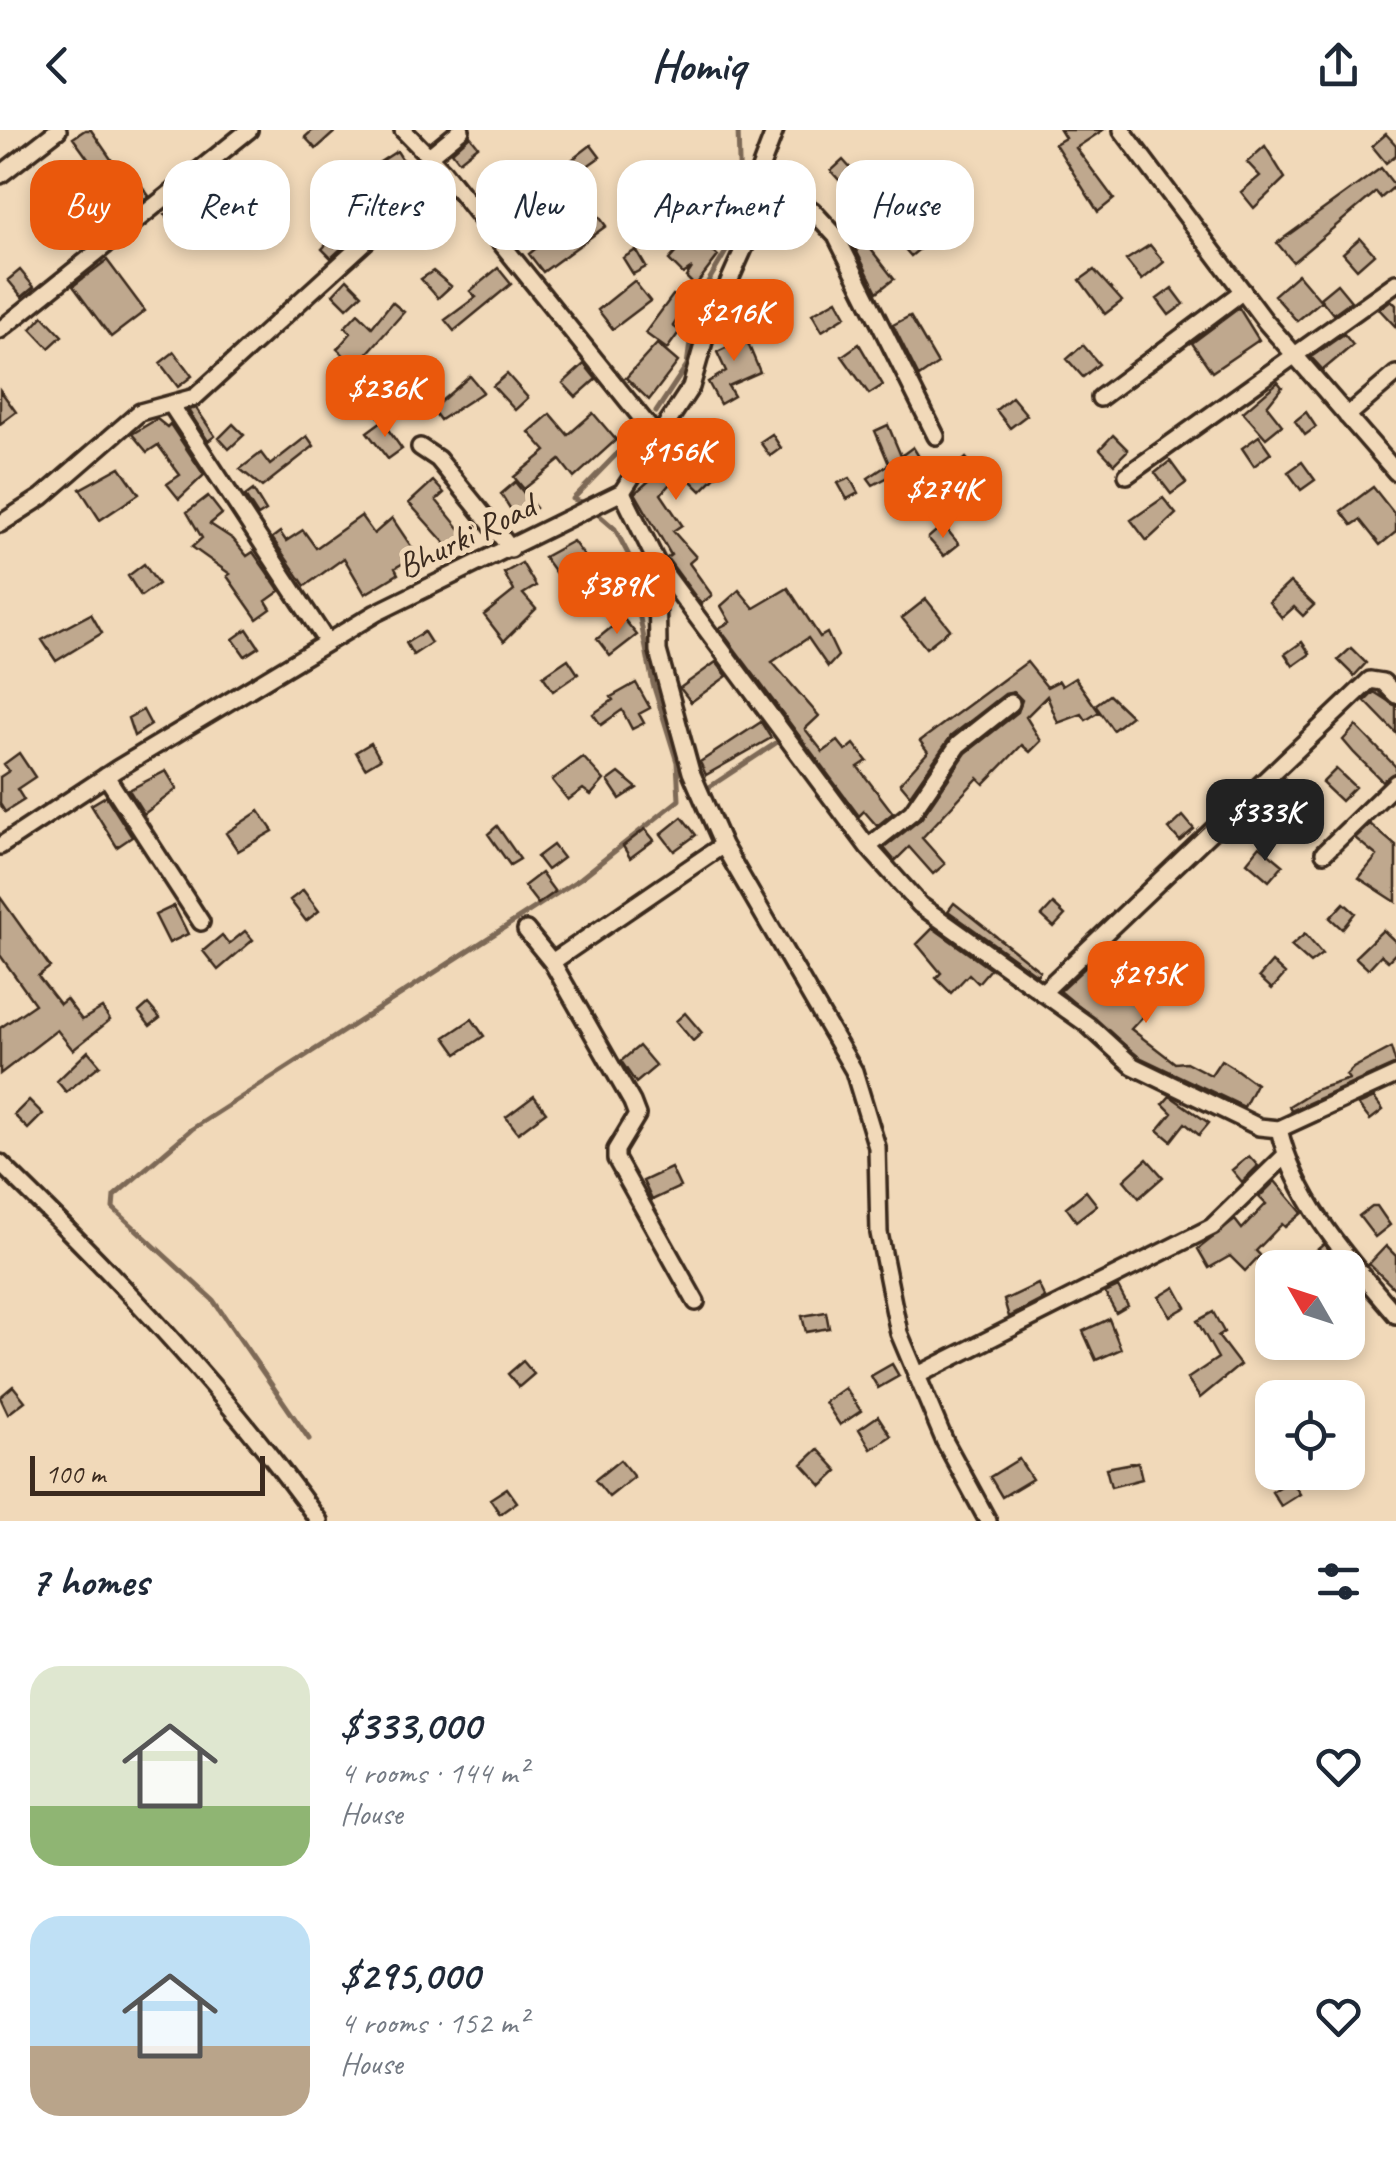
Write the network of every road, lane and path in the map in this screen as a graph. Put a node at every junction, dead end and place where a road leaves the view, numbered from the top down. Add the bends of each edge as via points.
1 (58, 130) edge
2 (249, 130) edge
3 (403, 130) edge
4 (461, 130) edge
5 (775, 130) edge
6 (1122, 130) edge
7 (428, 157) junction
8 (431, 160) edge
9 (764, 160) edge
10 (0, 175) edge
11 (456, 187) edge
12 (816, 214) edge
13 (356, 250) edge
14 (743, 250) edge
15 (1396, 283) edge
16 (1243, 291) junction
17 (0, 330) edge
18 (1296, 356) junction
19 (1396, 374) edge
20 (1100, 398) dead end
21 (172, 406) junction
22 (1347, 416) junction
23 (936, 436) dead end
24 (658, 437) junction
25 (420, 447) dead end
26 (1396, 472) edge
27 (1127, 475) dead end
28 (614, 496) junction
29 (0, 524) edge
30 (511, 549) junction
31 (657, 563) junction
32 (327, 642) junction
33 (1396, 694) edge
34 (1011, 704) dead end
35 (106, 776) junction
36 (1396, 783) edge
37 (723, 845) junction
38 (0, 846) edge
39 (868, 847) junction
40 (1324, 853) dead end
41 (201, 922) dead end
42 (526, 930) dead end
43 (552, 962) junction
44 (1042, 994) junction
45 (1396, 1075) edge
46 (1279, 1129) junction
47 (1285, 1156) junction
48 (0, 1163) edge
49 (696, 1302) dead end
50 (1396, 1315) edge
51 (916, 1376) junction
52 (319, 1521) edge
53 (988, 1521) edge

1 - 10 street
2 - 17 street
3 - 7 street
4 - 7 street
5 - 9 street, Bhurki Road
6 - 16 street
7 - 8 street
11 - 24 street
12 - 23 street via 836,236
13 - 21 street via 195,397
14 - 24 street, Bhurki Road via 691,387
15 - 18 street
16 - 18 street
16 - 20 street
18 - 22 street
18 - 27 street
19 - 22 street
21 - 29 street via 140,412 42,497
21 - 32 street
22 - 26 street
24 - 28 street, Bhurki Road
25 - 30 street via 438,459
28 - 30 street, Bhurki Road
28 - 31 street
30 - 32 street, Bhurki Road
31 - 37 street via 658,651 691,772
31 - 39 street
32 - 35 street, Bhurki Road
33 - 44 street via 1370,680
34 - 39 street via 958,745 912,812
35 - 38 street, Bhurki Road
35 - 41 street
36 - 40 street
37 - 43 street
37 - 51 street via 854,1072 878,1147 879,1232 899,1334
39 - 44 street via 920,905
42 - 43 street
43 - 49 street via 632,1102 637,1116 616,1159
44 - 46 street via 1133,1066 1259,1127
45 - 46 street
46 - 47 street
47 - 50 street via 1308,1205
47 - 51 street via 1212,1228
48 - 52 street via 217,1392
51 - 53 street

